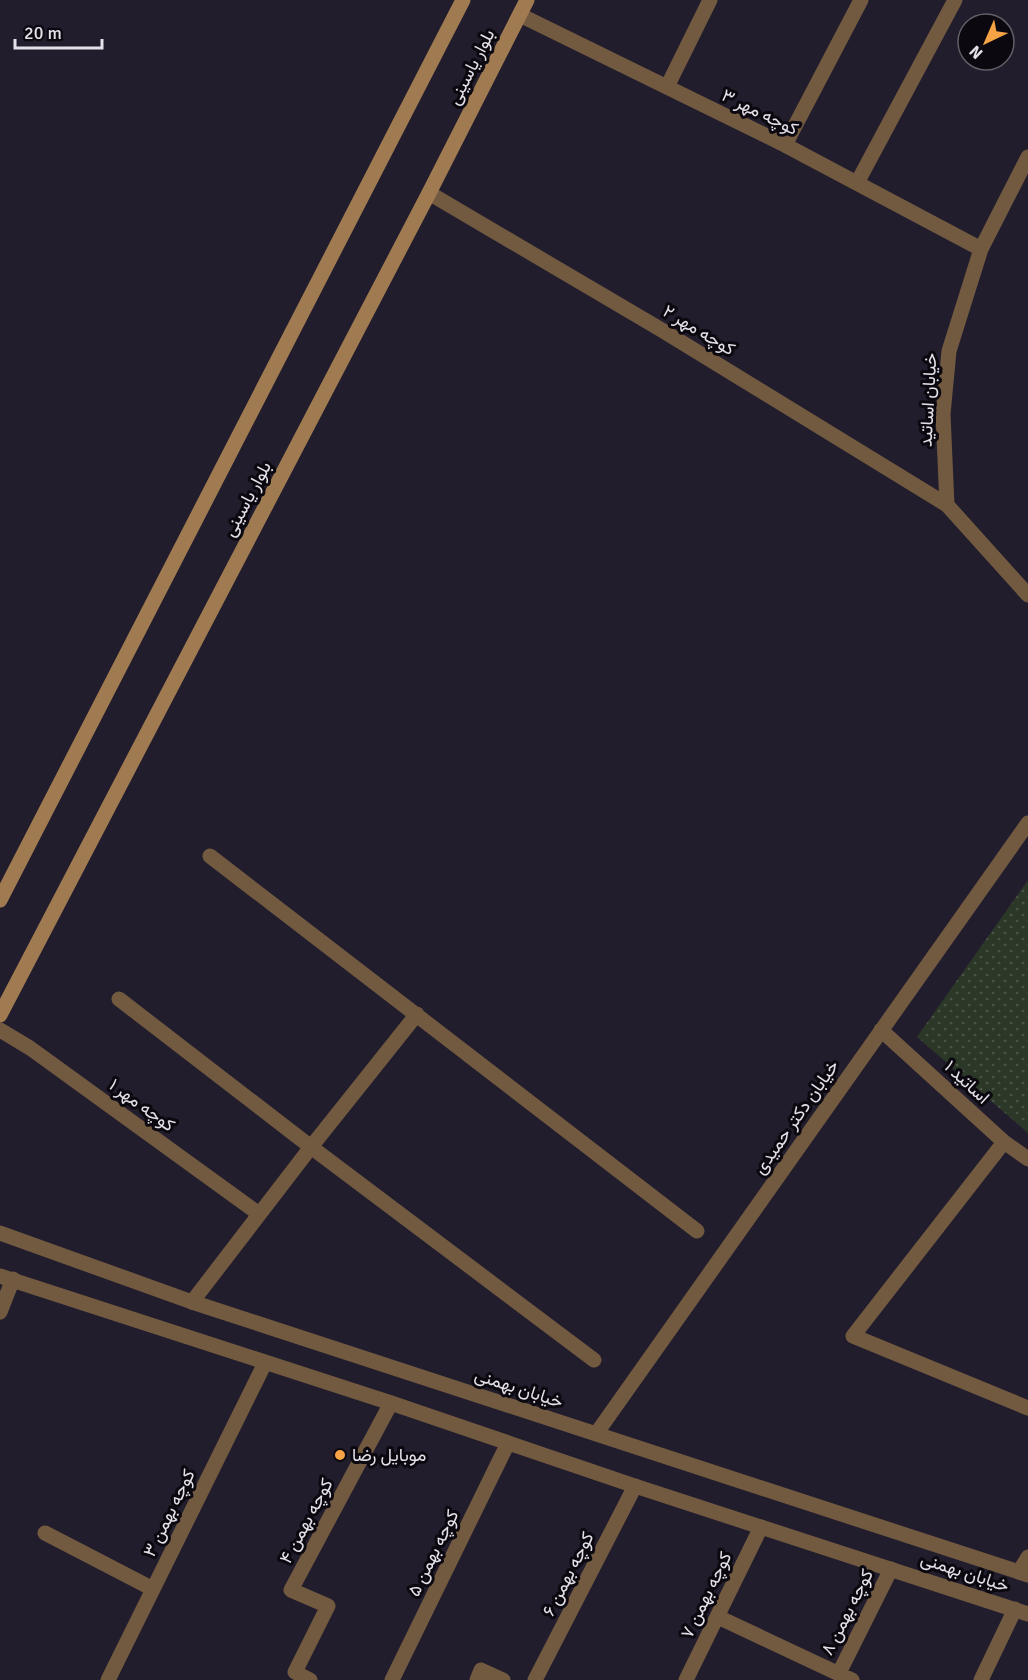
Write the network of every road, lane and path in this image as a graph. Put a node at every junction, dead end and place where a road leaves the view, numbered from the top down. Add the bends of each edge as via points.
1 (463, 0) edge
2 (527, 0) edge
3 (710, 0) edge
4 (861, 0) edge
5 (955, 0) edge
6 (520, 15) junction
7 (668, 87) junction
8 (785, 146) junction
9 (1028, 157) edge
10 (857, 183) junction
11 (429, 192) junction
12 (981, 249) junction
13 (947, 505) junction
14 (1028, 595) edge
15 (1028, 823) edge
16 (210, 856) dead end
17 (0, 900) edge
18 (119, 999) dead end
19 (417, 1014) junction
20 (0, 1015) edge
21 (0, 1030) edge
22 (882, 1030) junction
23 (1004, 1142) junction
24 (311, 1147) junction
25 (1028, 1159) edge
26 (259, 1214) junction
27 (697, 1231) dead end
28 (0, 1233) edge
29 (6, 1277) edge
30 (192, 1302) junction
31 (0, 1312) edge
32 (594, 1359) dead end
33 (265, 1363) junction
34 (391, 1403) junction
35 (1028, 1408) edge
36 (596, 1434) junction
37 (508, 1443) junction
38 (634, 1486) junction
39 (761, 1527) junction
40 (45, 1533) dead end
41 (1028, 1557) edge
42 (891, 1569) junction
43 (1024, 1574) edge
44 (153, 1589) junction
45 (1021, 1611) edge
46 (718, 1617) junction
47 (845, 1677) edge
48 (108, 1680) edge
49 (310, 1680) edge
50 (392, 1680) edge
51 (477, 1680) edge
52 (503, 1680) edge
53 (535, 1680) edge
54 (686, 1680) edge
55 (981, 1680) edge

1 - 17 main road, بلوار یاسینی
2 - 6 main road, بلوار یاسینی
3 - 7 street
4 - 8 street
5 - 10 street
6 - 7 street, کوچه مهر ۳
6 - 11 main road, بلوار یاسینی
7 - 8 street, کوچه مهر ۳
8 - 10 street, کوچه مهر ۳
9 - 12 street, خیابان اساتید
10 - 12 street, کوچه مهر ۳
11 - 13 street, کوچه مهر ۲
11 - 20 main road, بلوار یاسینی
12 - 13 street, خیابان اساتید via 949,351 943,414
13 - 14 street
15 - 22 street, خیابان دکتر حمیدی
16 - 19 street
18 - 24 street
19 - 24 street
19 - 27 street
21 - 26 street, کوچه مهر ۱
22 - 23 street, اساتید ۱
22 - 36 street, خیابان دکتر حمیدی
23 - 25 street, اساتید ۱
23 - 35 street via 853,1336
24 - 26 street
24 - 32 street
26 - 30 street
28 - 30 street, خیابان بهمنی
29 - 31 street
29 - 33 street, خیابان بهمنی
30 - 36 street, خیابان بهمنی
33 - 34 street, خیابان بهمنی
33 - 44 street, کوچه بهمن ۳
34 - 37 street, خیابان بهمنی
34 - 49 street, کوچه بهمن ۴ via 291,1590 328,1605 295,1672
36 - 43 street, خیابان بهمنی
37 - 38 street, خیابان بهمنی
37 - 50 street, کوچه بهمن ۵
38 - 39 street, خیابان بهمنی
38 - 53 street, کوچه بهمن ۶
39 - 42 street, خیابان بهمنی
39 - 46 street, کوچه بهمن ۷
40 - 44 street
41 - 43 street
42 - 45 street, خیابان بهمنی
42 - 47 street, کوچه بهمن ۸
44 - 48 street, کوچه بهمن ۳
45 - 55 street
46 - 47 street
46 - 54 street, کوچه بهمن ۷
51 - 52 street via 481,1670

